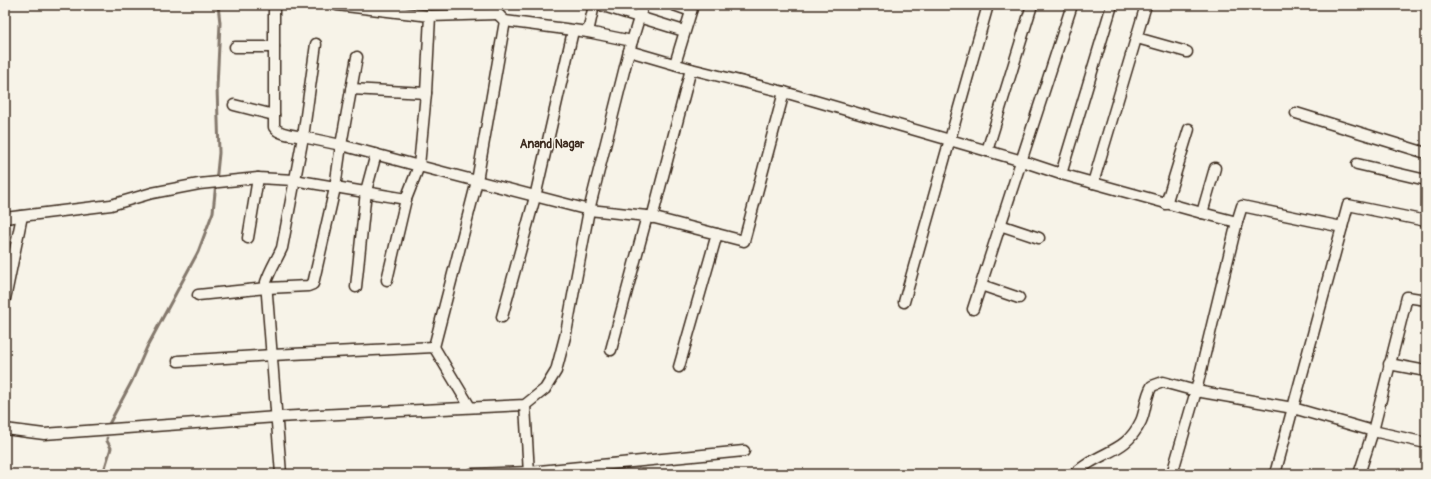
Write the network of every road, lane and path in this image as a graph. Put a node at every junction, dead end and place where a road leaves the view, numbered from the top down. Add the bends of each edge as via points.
1 (274, 5) edge
2 (337, 5) edge
3 (594, 5) edge
4 (600, 5) edge
5 (643, 5) edge
6 (674, 5) edge
7 (988, 5) edge
8 (1032, 5) edge
9 (1072, 5) edge
10 (1112, 5) edge
11 (1146, 5) edge
12 (692, 8) edge
13 (498, 13) edge
14 (430, 16) junction
15 (640, 17) junction
16 (573, 31) junction
17 (588, 32) junction
18 (684, 32) junction
19 (1137, 38) junction
20 (632, 41) junction
21 (316, 44) dead end
22 (235, 46) dead end
23 (274, 47) junction
24 (629, 51) junction
25 (1187, 52) dead end
26 (357, 57) dead end
27 (675, 64) junction
28 (691, 69) junction
29 (351, 89) junction
30 (784, 92) junction
31 (426, 93) junction
32 (234, 105) dead end
33 (1296, 114) dead end
34 (274, 115) junction
35 (1188, 129) dead end
36 (302, 137) junction
37 (951, 141) junction
38 (341, 145) junction
39 (987, 151) junction
40 (1426, 153) edge
41 (376, 154) junction
42 (1022, 161) junction
43 (1357, 164) dead end
44 (419, 166) junction
45 (1215, 168) dead end
46 (1061, 174) junction
47 (258, 178) junction
48 (294, 180) junction
49 (1426, 180) edge
50 (477, 181) junction
51 (1093, 183) junction
52 (336, 188) junction
53 (366, 191) junction
54 (535, 197) junction
55 (406, 199) junction
56 (1166, 204) junction
57 (589, 210) junction
58 (1202, 214) junction
59 (22, 216) junction
60 (649, 217) junction
61 (5, 218) edge
62 (1426, 221) edge
63 (1237, 222) junction
64 (1000, 226) junction
65 (1342, 227) junction
66 (717, 234) junction
67 (248, 238) dead end
68 (1039, 238) dead end
69 (387, 280) dead end
70 (981, 285) junction
71 (356, 287) dead end
72 (267, 288) junction
73 (198, 295) dead end
74 (5, 298) edge
75 (1019, 298) dead end
76 (1426, 300) edge
77 (904, 302) dead end
78 (973, 309) dead end
79 (502, 317) dead end
80 (434, 347) junction
81 (611, 350) dead end
82 (272, 355) junction
83 (178, 361) dead end
84 (1389, 364) junction
85 (679, 367) dead end
86 (1426, 371) edge
87 (1196, 391) junction
88 (525, 405) junction
89 (470, 407) junction
90 (1293, 408) junction
91 (277, 417) junction
92 (5, 429) edge
93 (1373, 431) junction
94 (1426, 443) edge
95 (744, 451) dead end
96 (529, 473) edge
97 (280, 474) edge
98 (472, 474) edge
99 (1074, 474) edge
100 (1172, 474) edge
101 (1274, 474) edge
102 (1359, 474) edge

1 - 23 street
2 - 14 street
3 - 17 street
4 - 15 street
5 - 15 street
6 - 12 street
7 - 37 street
8 - 39 street
9 - 42 street
10 - 46 street
11 - 19 street
12 - 18 street
13 - 14 street
13 - 16 street
13 - 50 street
14 - 31 street
15 - 18 street
15 - 20 street
16 - 17 street
16 - 54 street
17 - 20 street
18 - 27 street
19 - 25 street
19 - 51 street
20 - 24 street
21 - 36 street
22 - 23 street
23 - 34 street
24 - 27 street
24 - 57 street
26 - 29 street
27 - 28 street
28 - 30 street
28 - 60 street
29 - 31 street
29 - 38 street
30 - 37 street
30 - 66 street via 744,240
31 - 44 street
32 - 34 street
33 - 40 street
34 - 36 street via 273,123 276,130
35 - 56 street
36 - 38 street
36 - 48 street
37 - 39 street
37 - 77 street
38 - 41 street
38 - 52 street
39 - 42 street
41 - 44 street
41 - 53 street
42 - 46 street
42 - 64 street
43 - 49 street
44 - 50 street
44 - 55 street
45 - 58 street
46 - 51 street
47 - 48 street
47 - 59 street via 208,183 152,193 111,205
47 - 67 street
48 - 52 street
48 - 72 street via 282,248 269,274
50 - 54 street
50 - 80 street
51 - 56 street
52 - 53 street
52 - 72 street via 313,284
53 - 55 street
53 - 71 street
54 - 57 street
54 - 79 street
55 - 69 street
56 - 58 street
57 - 60 street
57 - 88 street via 566,333 556,371 545,389
58 - 63 street
59 - 61 street
59 - 74 street
60 - 66 street
60 - 81 street
62 - 65 street via 1348,205
63 - 65 street via 1242,206
63 - 87 street
64 - 68 street
64 - 70 street
65 - 90 street
66 - 85 street
70 - 75 street
70 - 78 street
72 - 73 street
72 - 82 street
76 - 84 street via 1407,297
80 - 82 street
80 - 89 street
82 - 83 street
82 - 91 street
84 - 86 street
84 - 93 street
87 - 90 street
87 - 99 street via 1163,382 1152,386 1142,419 1127,441
87 - 100 street
88 - 89 street
88 - 96 street
89 - 91 street
90 - 93 street
90 - 101 street
91 - 92 street via 44,434
91 - 97 street
93 - 94 street
93 - 102 street
95 - 96 street
96 - 98 street

